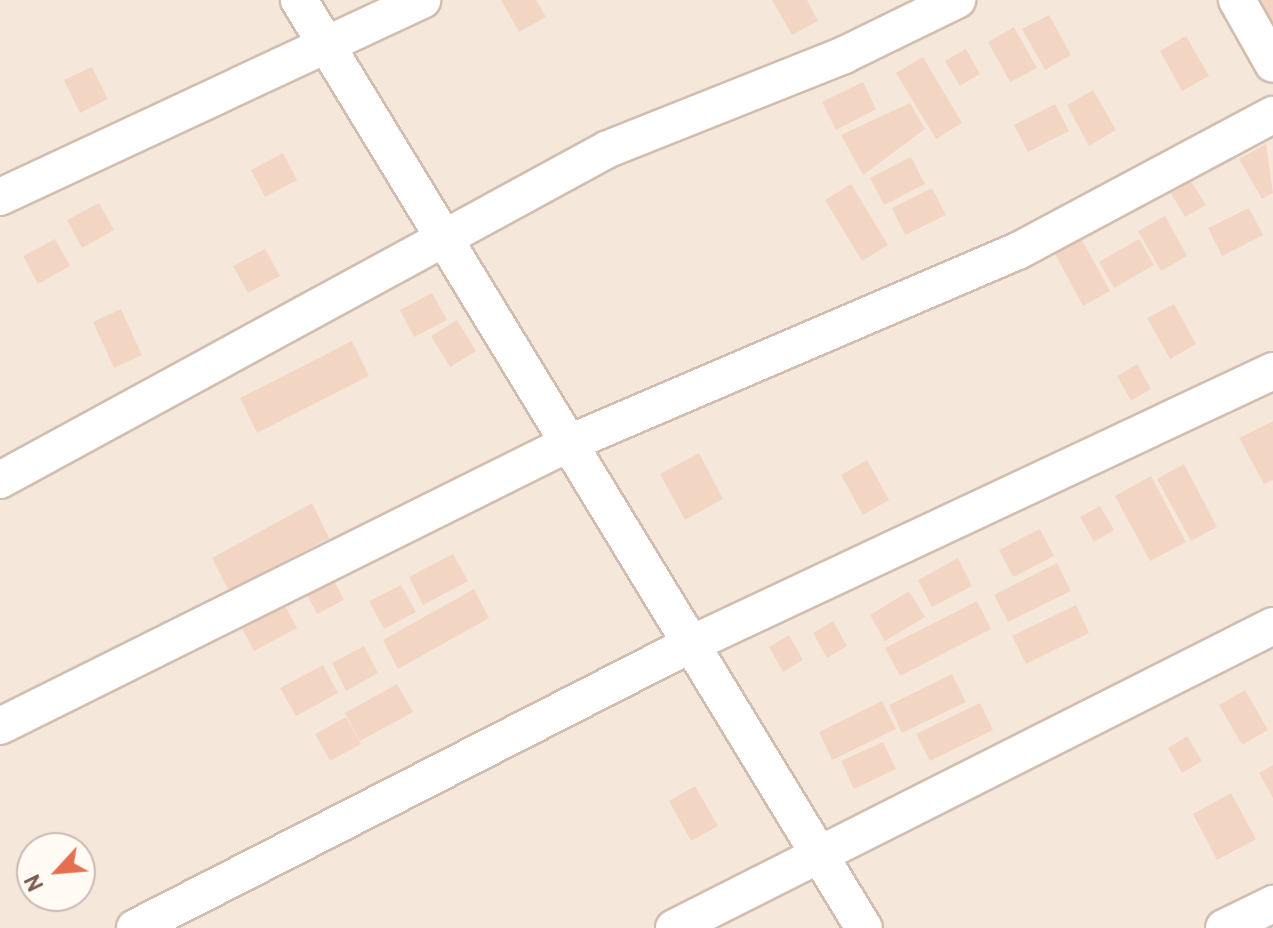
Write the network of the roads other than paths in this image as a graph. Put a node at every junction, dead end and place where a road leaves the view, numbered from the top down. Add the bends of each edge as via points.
1 (299, 0) edge
2 (422, 0) edge
3 (957, 0) edge
4 (1237, 0) edge
5 (327, 48) junction
6 (1273, 64) edge
7 (1273, 115) edge
8 (0, 197) edge
9 (442, 243) junction
10 (1273, 371) edge
11 (565, 445) junction
12 (0, 480) edge
13 (1273, 626) edge
14 (689, 645) junction
15 (0, 726) edge
16 (818, 854) junction
17 (1273, 904) edge
18 (135, 928) edge
19 (674, 928) edge
20 (864, 928) edge
21 (1224, 928) edge

1 - 5 street
2 - 5 street
3 - 9 street via 844,55 608,149
4 - 6 street
5 - 8 street
5 - 9 street
7 - 11 street via 1018,251
9 - 11 street
9 - 12 street
10 - 14 street
11 - 14 street
11 - 15 street
13 - 16 street
14 - 16 street
14 - 18 street via 289,855
16 - 19 street
16 - 20 street
17 - 21 street

